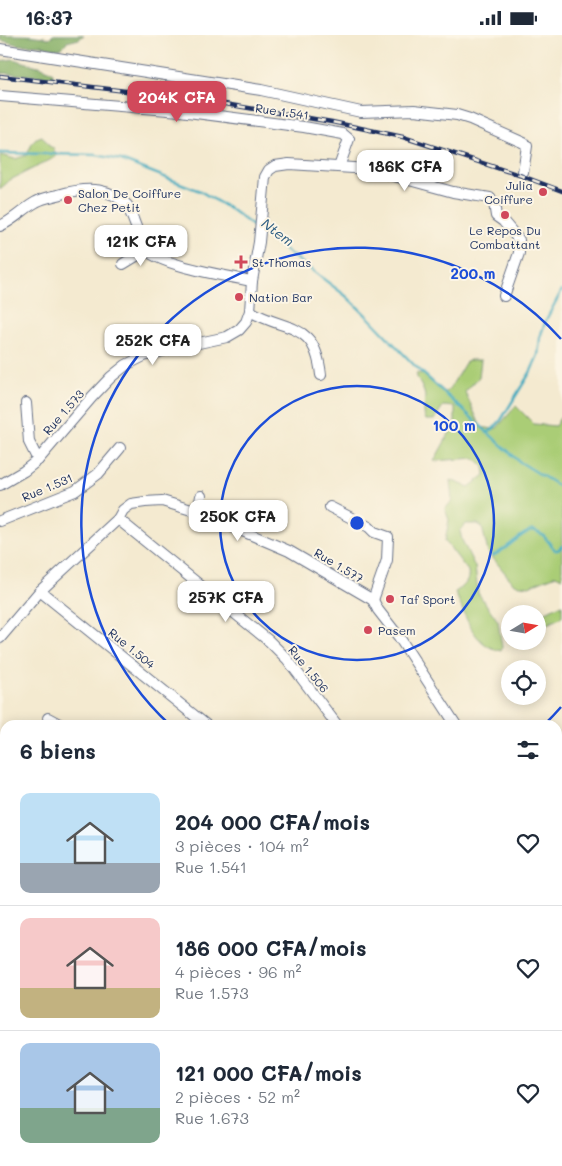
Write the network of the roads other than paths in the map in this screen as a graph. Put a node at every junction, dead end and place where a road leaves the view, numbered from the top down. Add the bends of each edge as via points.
1 (0, 49) edge
2 (0, 96) edge
3 (339, 167) junction
4 (523, 172) dead end
5 (0, 226) edge
6 (146, 250) junction
7 (123, 263) dead end
8 (252, 281) junction
9 (504, 296) dead end
10 (250, 311) junction
11 (321, 375) dead end
12 (26, 403) dead end
13 (120, 448) dead end
14 (38, 460) junction
15 (0, 485) edge
16 (201, 496) dead end
17 (330, 507) dead end
18 (198, 512) junction
19 (118, 519) junction
20 (0, 521) edge
21 (40, 591) junction
22 (373, 600) junction
23 (0, 638) edge
24 (48, 718) dead end
25 (52, 720) edge
26 (200, 720) edge
27 (333, 720) edge
28 (453, 720) edge

1 - 4 street via 261,90 361,112 414,110 457,115 524,143 527,152
2 - 3 street, Rue 1.541 via 180,111 343,134 349,139
3 - 8 street, Rue 1.573 via 289,164 269,170 265,177
3 - 9 street, Rue 1.573 via 369,169 453,192 490,198 496,216 519,240 519,253
5 - 6 street via 45,198 80,189 98,190 123,200
6 - 7 street
6 - 8 street via 183,267
8 - 10 street, Rue 1.573
10 - 11 street via 298,330 311,341 320,362
10 - 14 street, Rue 1.573 via 246,323 227,337 144,356 126,365 92,397
12 - 14 street via 29,441
13 - 20 street, Rue 1.531 via 98,474 74,491
14 - 15 street, Rue 1.573
16 - 18 street
17 - 22 street via 388,537 387,560
18 - 19 street, Rue 1.577 via 162,501 145,502 131,504
18 - 22 street, Rue 1.577 via 289,551
19 - 21 street, Rue 1.577
19 - 27 street, Rue 1.506 via 269,641 287,659
21 - 23 street, Rue 1.577
21 - 26 street, Rue 1.504
22 - 28 street, Rue 1.577
24 - 25 street

